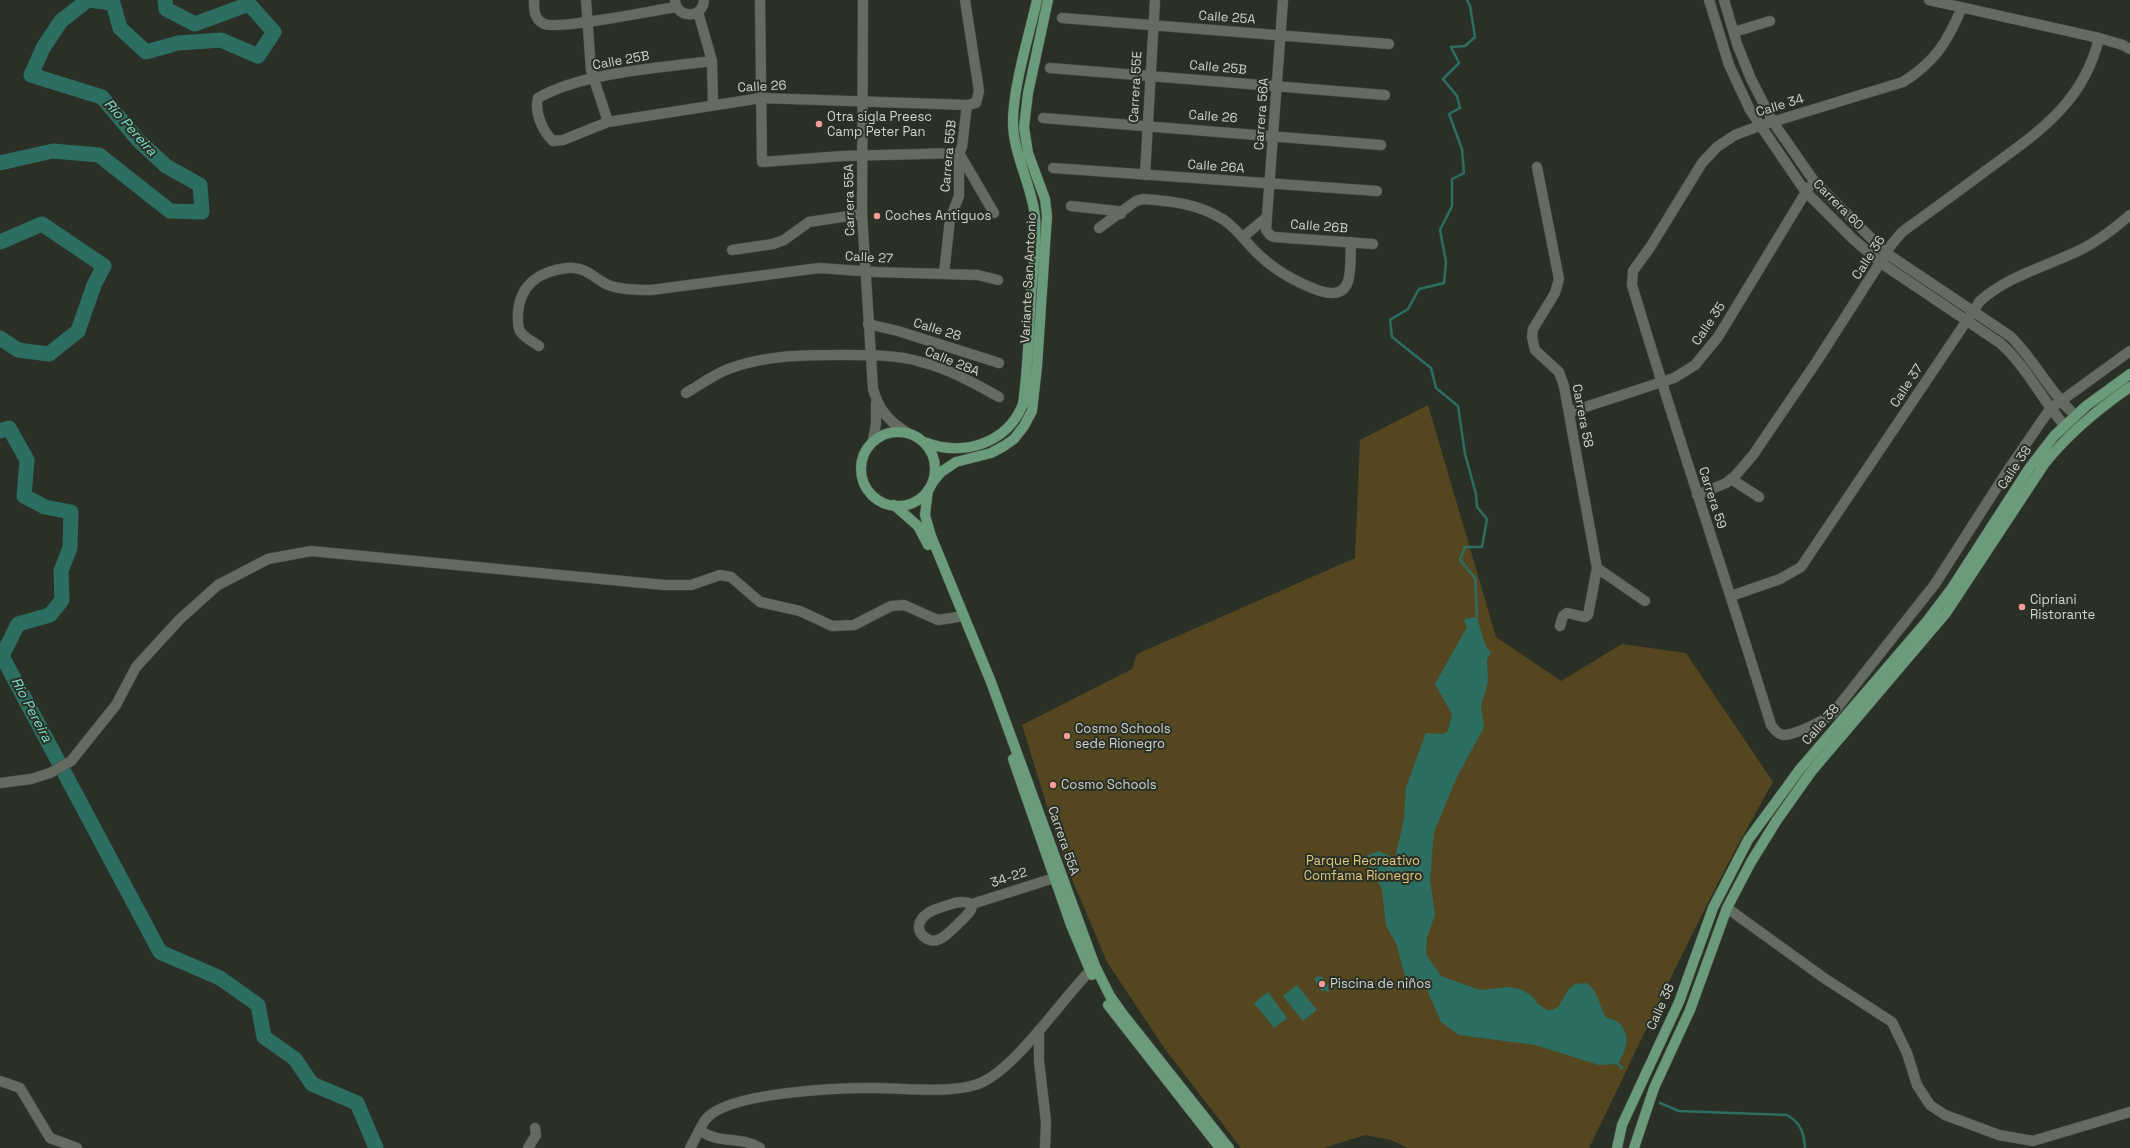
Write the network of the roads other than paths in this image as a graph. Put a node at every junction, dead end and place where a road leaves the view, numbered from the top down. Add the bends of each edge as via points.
1 (534, 0) edge
2 (586, 0) edge
3 (704, 0) edge
4 (760, 0) edge
5 (863, 0) edge
6 (966, 0) edge
7 (1037, 0) edge
8 (1048, 0) edge
9 (1155, 0) edge
10 (1283, 0) edge
11 (1709, 0) edge
12 (1724, 0) edge
13 (1928, 0) edge
14 (676, 3) edge
15 (1962, 7) junction
16 (698, 12) junction
17 (1062, 18) dead end
18 (1770, 21) dead end
19 (588, 22) junction
20 (1153, 26) junction
21 (1734, 32) junction
22 (1281, 36) junction
23 (2099, 38) junction
24 (1389, 44) dead end
25 (2130, 49) edge
26 (712, 61) junction
27 (1050, 68) dead end
28 (1150, 76) junction
29 (592, 79) junction
30 (1277, 86) junction
31 (1385, 95) dead end
32 (760, 98) junction
33 (862, 100) junction
34 (713, 104) junction
35 (966, 105) junction
36 (1043, 118) dead end
37 (608, 122) junction
38 (1773, 122) junction
39 (1147, 125) junction
40 (1759, 126) junction
41 (1273, 135) junction
42 (563, 140) joint
43 (1381, 145) dead end
44 (959, 154) junction
45 (862, 156) junction
46 (1053, 168) dead end
47 (1537, 168) dead end
48 (1145, 175) junction
49 (1814, 181) junction
50 (1270, 184) junction
51 (1377, 192) dead end
52 (1805, 192) junction
53 (1071, 206) dead end
54 (994, 213) dead end
55 (862, 214) junction
56 (1121, 214) junction
57 (2130, 216) edge
58 (1267, 217) junction
59 (1098, 228) dead end
60 (1266, 230) joint
61 (1243, 237) junction
62 (1351, 242) junction
63 (1373, 244) dead end
64 (732, 250) dead end
65 (1886, 253) junction
66 (1881, 263) junction
67 (866, 271) junction
68 (1632, 271) joint
69 (944, 274) junction
70 (998, 280) dead end
71 (1973, 311) junction
72 (1966, 321) junction
73 (868, 324) junction
74 (539, 346) dead end
75 (2130, 351) edge
76 (870, 355) junction
77 (999, 363) dead end
78 (2130, 374) edge
79 (1661, 383) junction
80 (2130, 387) edge
81 (686, 393) dead end
82 (999, 396) dead end
83 (876, 399) junction
84 (2060, 401) junction
85 (2050, 409) junction
86 (1570, 412) junction
87 (2075, 415) junction
88 (2064, 425) junction
89 (908, 433) junction
90 (873, 441) junction
91 (924, 442) junction
92 (1731, 479) junction
93 (930, 486) junction
94 (1697, 495) junction
95 (1759, 497) dead end
96 (894, 505) junction
97 (1597, 568) junction
98 (1731, 596) junction
99 (1645, 601) dead end
100 (958, 617) junction
101 (1560, 626) dead end
102 (1776, 732) joint
103 (0, 783) edge
104 (1054, 878) junction
105 (972, 904) junction
106 (1728, 908) junction
107 (1090, 971) junction
108 (1039, 1030) junction
109 (0, 1081) edge
110 (2130, 1112) edge
111 (535, 1128) dead end
112 (701, 1131) junction
113 (77, 1148) edge
114 (528, 1148) edge
115 (690, 1148) edge
116 (760, 1148) edge
117 (1045, 1148) edge
118 (1220, 1148) edge
119 (1229, 1148) edge
120 (1617, 1148) edge
121 (1634, 1148) edge

1 - 19 street via 534,13 538,20 546,25
2 - 19 street
3 - 16 street via 703,7
4 - 32 street
5 - 33 street, Carrera 55A
6 - 35 street, Carrera 55B via 979,91 976,103
7 - 91 main road, Variante San Antonio via 1013,117 1016,151 1035,218 1023,404 1006,432 989,441 951,449
8 - 93 main road, Variante San Antonio via 1024,121 1026,142 1047,216 1032,411 1014,439 991,453 956,462 941,472
9 - 20 street, Carrera 55E
10 - 22 street, Carrera 56A
11 - 40 street, Carrera 60 via 1729,65
12 - 21 street, Carrera 60
13 - 15 street
14 - 16 street via 681,12 687,15
14 - 19 street
15 - 23 street
15 - 38 street, Calle 34 via 1945,44 1924,68 1908,78 1890,87
16 - 26 street
17 - 20 street, Calle 25A
18 - 21 street
19 - 29 street
20 - 22 street, Calle 25A
20 - 28 street, Carrera 55E
21 - 38 street, Carrera 60 via 1751,79
22 - 24 street, Calle 25A
22 - 30 street, Carrera 56A
23 - 25 street
23 - 65 street, Calle 36 via 2084,80 2055,117 2028,140 1902,232
26 - 29 street, Calle 25B via 611,74
26 - 34 street
27 - 28 street, Calle 25B
28 - 30 street, Calle 25B
28 - 39 street, Carrera 55E
29 - 37 street
29 - 42 street, Calle 25B via 538,98 538,114 548,137 553,141
30 - 31 street, Calle 25B
30 - 41 street, Carrera 56A
32 - 33 street, Calle 26
32 - 34 street, Calle 26
32 - 45 street via 762,162
33 - 35 street, Calle 26
33 - 45 street, Carrera 55A
34 - 37 street, Calle 26
35 - 44 street, Carrera 55B
36 - 39 street, Calle 26
37 - 42 street, Calle 26
38 - 40 street, Calle 34
38 - 49 street, Carrera 60
39 - 41 street, Calle 26
39 - 48 street, Carrera 55E
40 - 52 street, Carrera 60
40 - 68 street, Calle 34 via 1717,147 1702,163 1651,246
41 - 43 street, Calle 26
41 - 50 street, Carrera 56A
44 - 45 street
44 - 54 street
44 - 69 street, Carrera 55B via 959,196 950,218
45 - 55 street, Carrera 55A
46 - 48 street, Calle 26A
47 - 86 street, Carrera 58 via 1559,279 1555,293 1533,329 1532,344 1535,350 1559,372
48 - 50 street, Calle 26A
49 - 52 street, Calle 35
49 - 65 street, Carrera 60
50 - 51 street, Calle 26A
50 - 58 street, Carrera 56A
52 - 66 street, Carrera 60
52 - 79 street, Calle 35 via 1718,337 1690,369
53 - 56 street via 1117,211
55 - 64 street via 809,222 784,240 773,244
55 - 67 street, Carrera 55A
56 - 59 street
56 - 61 street via 1136,201 1143,199 1195,206 1225,221
57 - 71 street, Calle 37 via 2082,249 1992,290
58 - 60 street, Carrera 56A
58 - 61 street
60 - 62 street, Calle 26B via 1274,236
61 - 62 street via 1265,261 1297,283 1335,293 1348,283
62 - 63 street, Calle 26B
65 - 66 street, Calle 36
65 - 71 street, Carrera 60
66 - 72 street, Carrera 60
66 - 92 street, Calle 36 via 1753,455
67 - 69 street, Calle 27
67 - 73 street, Carrera 55A
67 - 74 street, Calle 27 via 819,268 671,289 633,290 606,284 584,270 568,268 544,274 526,286 519,300 520,332
68 - 79 street, Carrera 59 via 1632,286
69 - 70 street, Calle 27 via 978,274
71 - 72 street, Calle 37
71 - 84 street, Carrera 60 via 2010,336 2022,348
72 - 85 street, Carrera 60 via 2015,356
72 - 98 street, Calle 37 via 1801,567 1780,580
73 - 76 street, Carrera 55A
73 - 77 street, Calle 28
75 - 84 street, Calle 38
76 - 81 street, Calle 28A via 798,354 774,357 727,370
76 - 82 street, Calle 28A via 920,361 957,375
76 - 83 street, Carrera 55A
78 - 87 main road, Calle 38
79 - 86 street, Calle 35
79 - 94 street, Carrera 59
80 - 106 main road, Calle 38 via 2086,419 2045,463 1946,613 1811,772 1751,862
83 - 89 street, Carrera 55A via 885,416
83 - 90 street, Carrera 55A
84 - 85 street, Calle 38
84 - 87 street, Carrera 60
85 - 88 street, Carrera 60
85 - 102 street, Calle 38 via 1935,584 1833,713 1825,719 1790,733 1782,735
86 - 97 street, Carrera 58
87 - 88 main road, Calle 38
88 - 120 main road, Calle 38 via 2030,467 1952,588 1927,621 1800,769 1748,840 1713,908 1690,976 1622,1125
89 - 90 main road via 893,432
89 - 91 main road
90 - 96 main road via 862,459 862,480 874,497
91 - 93 main road via 934,461
92 - 94 street, Calle 36
92 - 95 street
93 - 96 main road via 915,501 905,505
93 - 119 main road, Carrera 55A via 925,515 931,536 989,675 1095,966 1122,1013
94 - 98 street, Carrera 59
96 - 100 main road, Carrera 55A via 912,519 922,532
97 - 99 street
97 - 101 street via 1588,615 1585,617 1568,613 1563,616
98 - 102 street, Carrera 59 via 1770,725
100 - 103 street via 938,620 904,605 891,606 854,625 832,626 800,611 760,602 731,577 720,575 691,585 664,585 311,551 268,559 218,585 180,619 136,667 116,705 71,761 50,773 31,779
100 - 104 main road, Carrera 55A via 1017,770
104 - 105 street, 34-22
104 - 107 main road, Carrera 55A
105 - 105 street, 34-22 via 958,902 930,912 920,922 921,933 931,941 942,939 971,911
106 - 110 street via 1824,978 1892,1022 1907,1053 1917,1085 1930,1105 1946,1116 1999,1135 2033,1141
106 - 121 main road, Calle 38 via 1690,1010 1654,1088
107 - 108 street
107 - 118 main road, Carrera 55A via 1106,1002 1119,1020
108 - 112 street via 1000,1071 979,1084 925,1090 872,1088 773,1094 728,1105 706,1119
108 - 117 street via 1039,1061 1046,1122
109 - 113 street via 20,1088 50,1138
111 - 114 street via 536,1135
112 - 115 street
112 - 116 street via 714,1138 740,1140

